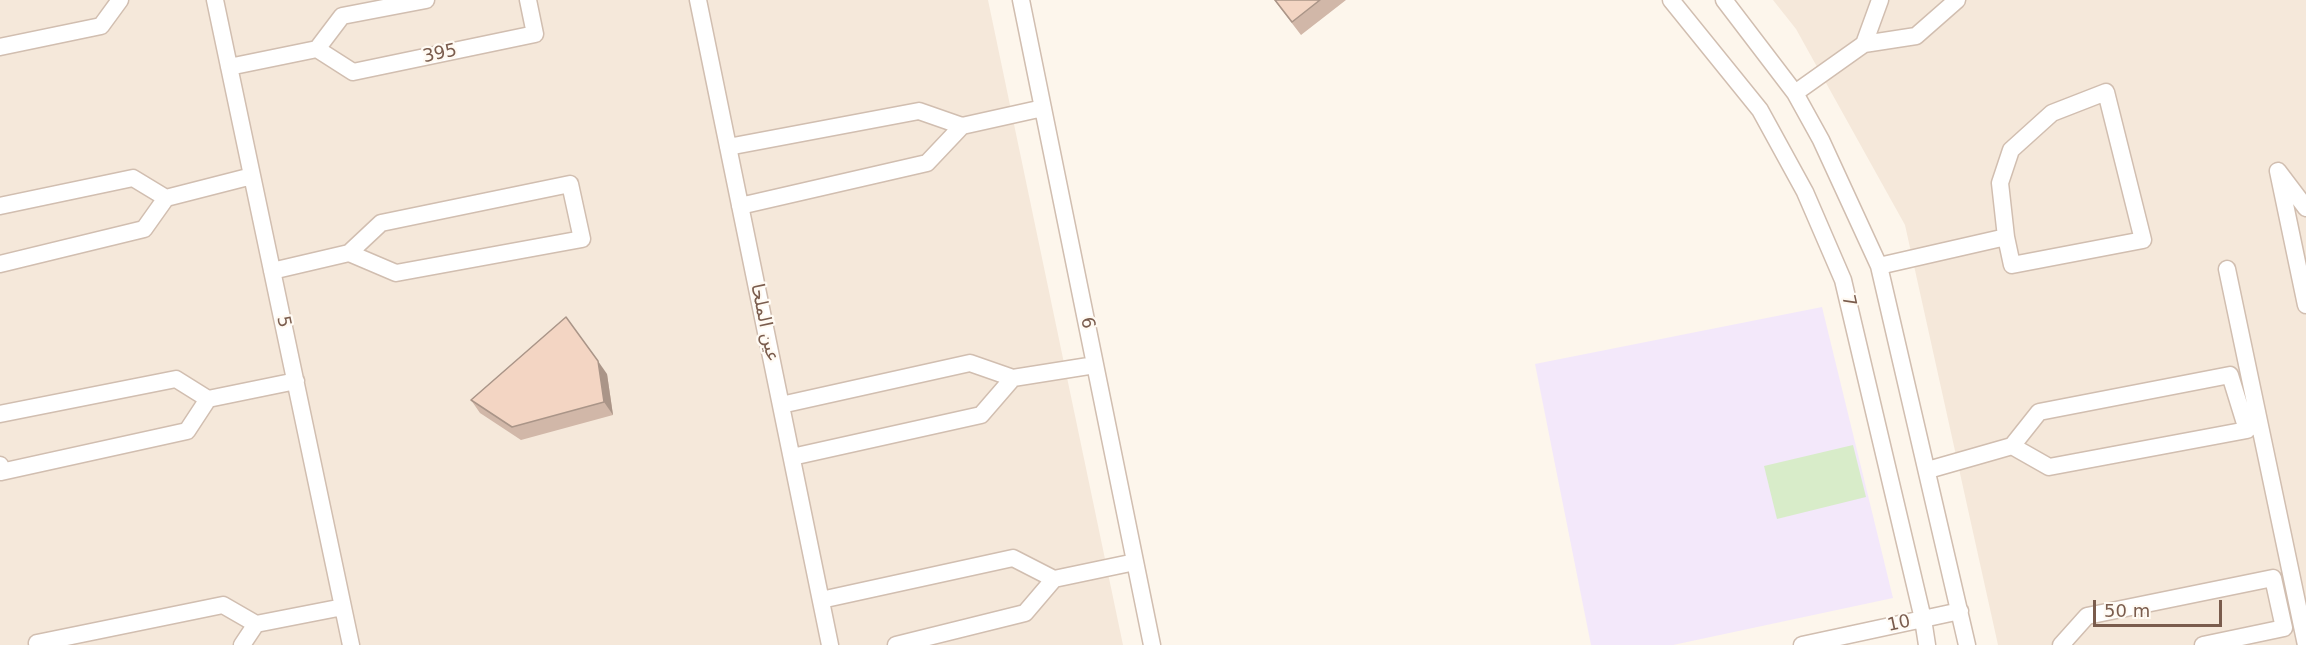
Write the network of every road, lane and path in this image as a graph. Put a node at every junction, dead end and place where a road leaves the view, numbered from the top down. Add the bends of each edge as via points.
1 (120, 0) edge
2 (215, 0) edge
3 (426, 0) edge
4 (528, 0) edge
5 (698, 0) edge
6 (1021, 0) edge
7 (1671, 0) edge
8 (1724, 0) edge
9 (1880, 0) edge
10 (1957, 0) edge
11 (1864, 44) junction
12 (0, 47) edge
13 (317, 49) junction
14 (229, 67) junction
15 (1796, 93) junction
16 (1043, 108) junction
17 (962, 126) junction
18 (728, 147) junction
19 (252, 176) junction
20 (166, 198) junction
21 (0, 206) edge
22 (740, 206) junction
23 (2306, 208) edge
24 (2006, 237) junction
25 (349, 253) junction
26 (0, 264) edge
27 (1879, 266) junction
28 (2227, 269) dead end
29 (272, 271) junction
30 (2306, 305) edge
31 (1095, 364) junction
32 (1013, 378) junction
33 (296, 381) junction
34 (208, 399) junction
35 (781, 405) junction
36 (0, 414) edge
37 (2012, 446) junction
38 (792, 457) junction
39 (0, 465) edge
40 (1928, 470) junction
41 (1136, 562) junction
42 (1054, 579) junction
43 (821, 600) junction
44 (343, 607) junction
45 (1960, 611) junction
46 (1923, 619) junction
47 (256, 624) junction
48 (1962, 644) edge
49 (38, 645) edge
50 (242, 645) edge
51 (351, 645) edge
52 (830, 645) edge
53 (896, 645) edge
54 (1152, 645) edge
55 (1802, 645) edge
56 (1927, 645) edge
57 (2061, 645) edge
58 (2203, 645) edge
59 (2306, 645) edge

1 - 12 street via 101,26
2 - 14 street, 5
3 - 13 street via 342,16
4 - 13 street, 395 via 535,34 353,72
5 - 18 street, عين الملحا
6 - 16 street, 6
7 - 46 street, 7 via 1760,110 1805,192 1843,280
8 - 15 street
9 - 11 street
10 - 11 street via 1916,36
11 - 15 street
13 - 14 street
14 - 19 street, 5
15 - 27 street
16 - 17 street
16 - 31 street, 6
17 - 18 street via 919,111
17 - 22 street via 927,163
18 - 22 street, عين الملحا
19 - 20 street
19 - 29 street, 5
20 - 21 street via 133,178
20 - 26 street via 144,229
22 - 35 street, عين الملحا
23 - 30 street via 2278,171
24 - 24 street via 2012,265 2143,240 2106,92 2052,113 2011,150 2000,183
24 - 27 street
25 - 25 street via 396,273 582,239 570,184 381,223
25 - 29 street
27 - 40 street
28 - 59 street
29 - 33 street, 5
31 - 32 street
31 - 41 street, 6
32 - 35 street via 970,363
32 - 38 street via 981,415
33 - 34 street
33 - 44 street, 5
34 - 36 street via 176,379
34 - 39 street via 187,431 1,472
35 - 38 street, عين الملحا
37 - 37 street via 2049,467 2247,430 2230,375 2039,412
37 - 40 street
38 - 43 street, عين الملحا
40 - 45 street
41 - 42 street
41 - 54 street, 6
42 - 43 street via 1013,558
42 - 53 street via 1025,613
43 - 52 street, عين الملحا
44 - 47 street
44 - 51 street, 5
45 - 46 street, 10
45 - 48 street
46 - 55 street, 10
46 - 56 street, 7
47 - 49 street via 224,605
47 - 50 street
57 - 58 street via 2087,616 2273,578 2284,628

